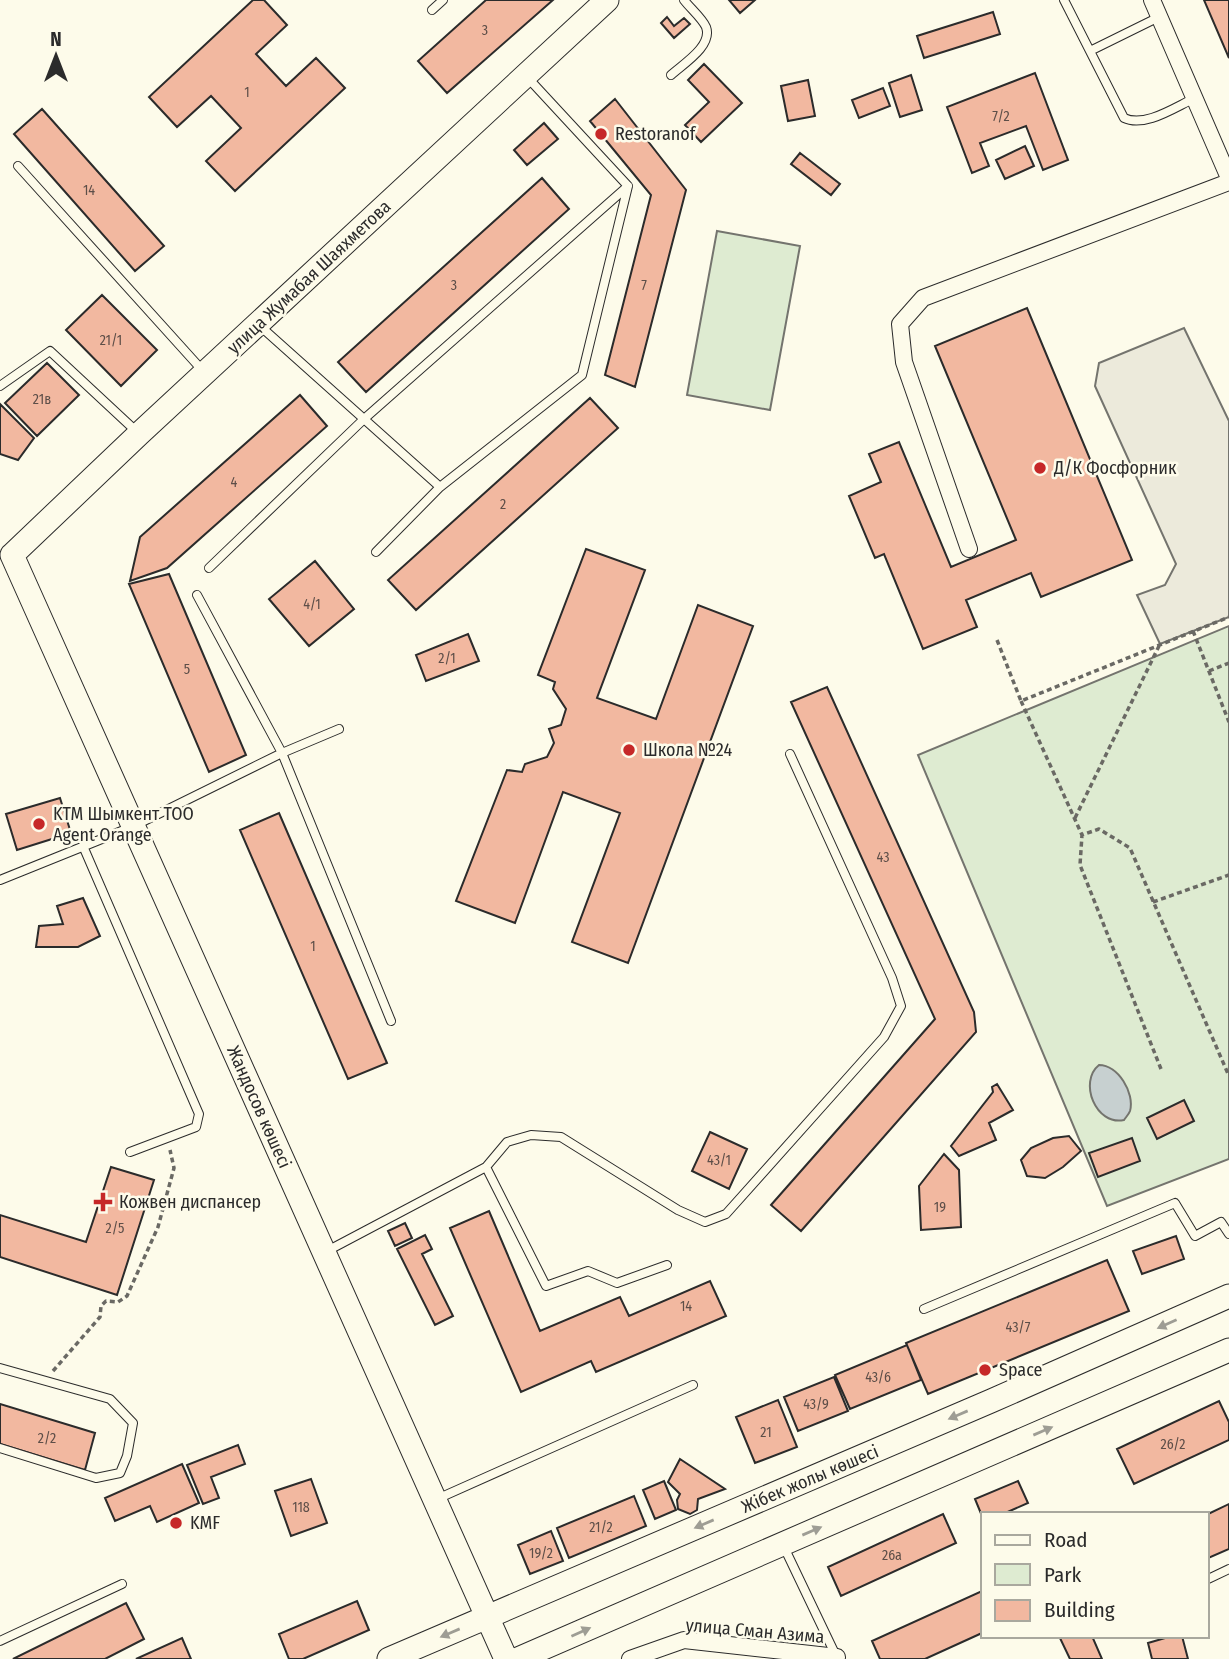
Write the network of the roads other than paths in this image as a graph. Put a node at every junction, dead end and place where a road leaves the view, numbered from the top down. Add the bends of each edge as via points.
1 (443, 0) edge
2 (607, 0) edge
3 (684, 0) edge
4 (1064, 0) edge
5 (1152, 0) edge
6 (432, 10) dead end
7 (1159, 17) junction
8 (1090, 51) junction
9 (671, 75) dead end
10 (526, 76) junction
11 (1195, 98) junction
12 (18, 166) dead end
13 (1229, 180) edge
14 (628, 186) junction
15 (257, 324) junction
16 (205, 373) junction
17 (0, 386) edge
18 (364, 419) junction
19 (139, 434) junction
20 (440, 487) junction
21 (969, 549) dead end
22 (376, 552) dead end
23 (6, 553) edge
24 (209, 568) dead end
25 (198, 595) dead end
26 (339, 729) dead end
27 (282, 753) junction
28 (790, 754) dead end
29 (134, 826) junction
30 (83, 846) junction
31 (0, 880) edge
32 (391, 1021) dead end
33 (130, 1152) dead end
34 (486, 1167) junction
35 (1229, 1234) edge
36 (324, 1252) junction
37 (667, 1265) dead end
38 (1229, 1296) edge
39 (924, 1308) dead end
40 (1226, 1354) edge
41 (0, 1368) edge
42 (693, 1385) dead end
43 (0, 1448) edge
44 (435, 1501) junction
45 (782, 1544) junction
46 (1229, 1569) edge
47 (1208, 1579) edge
48 (122, 1584) dead end
49 (487, 1617) junction
50 (0, 1641) edge
51 (837, 1658) edge
52 (389, 1659) edge
53 (506, 1659) edge
54 (518, 1659) edge
55 (630, 1659) edge

1 - 6 lane
2 - 10 street, улица Жумабая Шаяхметова
3 - 9 lane via 706,27 706,39
4 - 8 lane
5 - 7 street
7 - 8 lane
7 - 11 street
8 - 11 lane via 1124,118 1144,121
10 - 14 lane
10 - 15 street, улица Жумабая Шаяхметова
11 - 13 street
12 - 16 lane
13 - 21 street via 923,298 900,324 904,362
14 - 18 lane
14 - 20 lane via 582,374
15 - 16 street, улица Жумабая Шаяхметова
15 - 18 lane
16 - 19 street, улица Жумабая Шаяхметова
17 - 19 lane via 50,351
18 - 20 lane
18 - 24 lane
19 - 23 street, улица Жумабая Шаяхметова
20 - 22 lane
23 - 29 street, Жандосов көшесі
25 - 27 lane
26 - 27 lane
27 - 29 lane
27 - 32 lane
28 - 34 lane via 892,978 901,1006 884,1037 726,1214 705,1222 561,1137 531,1135 507,1142
29 - 30 lane
29 - 36 street, Жандосов көшесі
30 - 31 lane
30 - 33 lane via 199,1114 196,1126
34 - 36 lane
34 - 37 lane via 546,1286 588,1271 617,1283
35 - 39 lane via 1222,1222 1195,1236 1175,1203
36 - 44 street, Жандосов көшесі
38 -> 49 street, Жібек жолы көшесі
45 -> 40 street
41 - 43 lane via 110,1399 133,1423 120,1473 96,1478
42 - 44 lane
44 - 49 street, Жандосов көшесі
45 - 51 lane
54 -> 45 street
46 - 47 lane
48 - 50 lane
49 -> 52 street, Жібек жолы көшесі
49 - 53 street, Жандосов көшесі
51 - 55 street, улица Сман Азима via 684,1640

